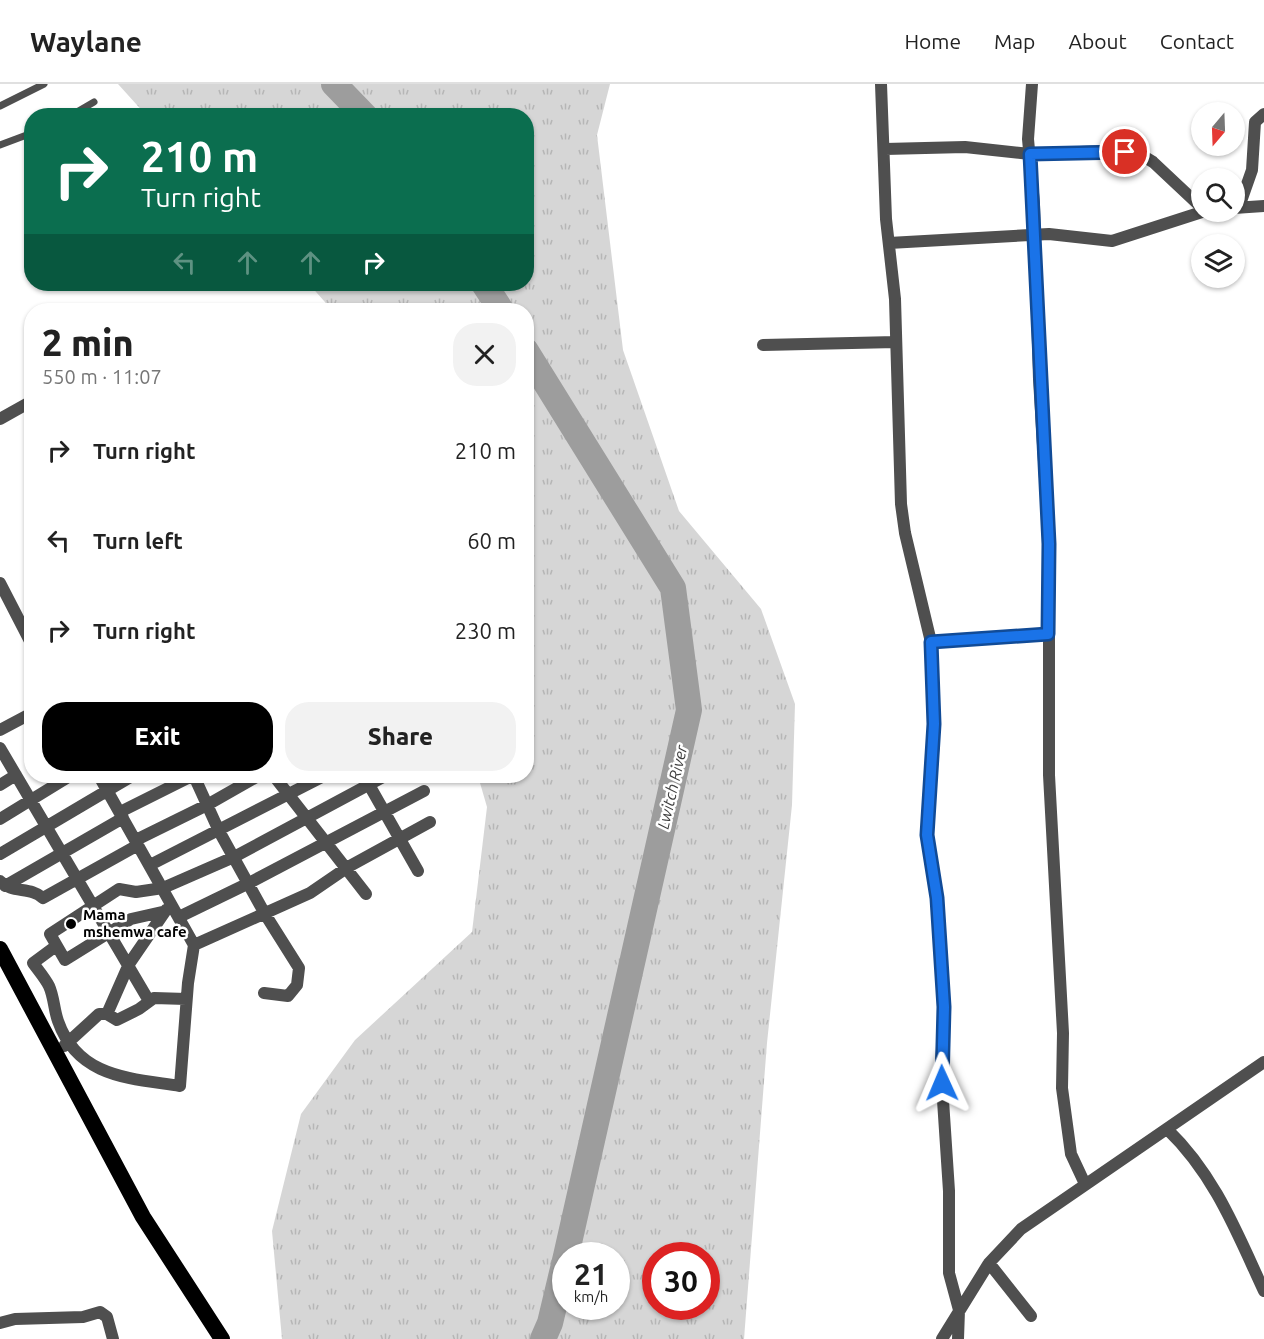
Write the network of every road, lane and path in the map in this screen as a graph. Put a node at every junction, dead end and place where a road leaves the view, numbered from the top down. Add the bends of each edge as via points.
1 (44, 84) edge
2 (881, 84) edge
3 (1032, 84) edge
4 (94, 102) dead end
5 (0, 106) edge
6 (84, 108) edge
7 (1264, 114) edge
8 (24, 136) edge
9 (0, 145) edge
10 (885, 149) junction
11 (1030, 154) junction
12 (1245, 187) edge
13 (1191, 199) edge
14 (1264, 206) edge
15 (1245, 207) edge
16 (1191, 214) edge
17 (1034, 234) junction
18 (889, 243) junction
19 (896, 342) junction
20 (763, 345) dead end
21 (24, 406) edge
22 (0, 419) edge
23 (0, 582) edge
24 (24, 629) edge
25 (1048, 634) junction
26 (931, 642) junction
27 (24, 717) edge
28 (0, 730) edge
29 (0, 748) edge
30 (16, 775) junction
31 (59, 783) edge
32 (103, 783) edge
33 (120, 783) edge
34 (180, 783) edge
35 (196, 783) edge
36 (246, 783) edge
37 (279, 783) edge
38 (310, 783) edge
39 (362, 783) edge
40 (368, 783) edge
41 (0, 785) edge
42 (107, 790) junction
43 (424, 791) dead end
44 (287, 795) junction
45 (31, 801) junction
46 (207, 805) junction
47 (382, 813) junction
48 (122, 815) junction
49 (0, 819) edge
50 (306, 820) junction
51 (430, 822) dead end
52 (48, 827) junction
53 (219, 831) junction
54 (399, 838) junction
55 (137, 842) junction
56 (326, 843) junction
57 (62, 851) junction
58 (0, 854) edge
59 (234, 857) junction
60 (150, 865) junction
61 (348, 867) junction
62 (418, 871) dead end
63 (78, 880) junction
64 (249, 883) junction
65 (2, 884) edge
66 (162, 888) junction
67 (366, 894) dead end
68 (93, 905) junction
69 (171, 912) junction
70 (265, 914) junction
71 (109, 931) junction
72 (194, 945) junction
73 (56, 946) junction
74 (0, 949) edge
75 (129, 964) junction
76 (264, 993) dead end
77 (186, 999) junction
78 (149, 1001) junction
79 (107, 1014) junction
80 (62, 1047) junction
81 (1264, 1062) edge
82 (1167, 1130) junction
83 (1085, 1184) junction
84 (989, 1263) junction
85 (1264, 1291) edge
86 (959, 1310) junction
87 (1031, 1316) dead end
88 (0, 1323) edge
89 (113, 1339) edge
90 (221, 1339) edge
91 (942, 1339) edge
92 (958, 1339) edge

1 - 5 lane
2 - 10 street
3 - 11 street
4 - 6 lane
7 - 12 street via 1255,122 1252,170
8 - 9 lane
10 - 11 street via 965,147
10 - 18 street
11 - 13 street via 1138,153 1153,162
11 - 17 street
14 - 15 street
16 - 17 street via 1112,241
17 - 18 street
17 - 25 street via 1049,544
18 - 19 street
19 - 20 street
19 - 26 street via 901,504
21 - 22 street
23 - 24 street
25 - 26 street
25 - 83 street via 1048,775 1063,1018 1062,1088 1069,1147
26 - 86 street via 933,739 927,835 937,898 944,1007 941,1070 950,1191 949,1273
27 - 28 street
29 - 30 street
30 - 41 street
30 - 45 street
31 - 45 street
32 - 42 street
33 - 42 street
34 - 48 street
35 - 46 street
36 - 46 street
37 - 44 street
38 - 44 street
39 - 50 street
40 - 47 street
42 - 48 street
42 - 52 street
43 - 47 street
44 - 50 street
44 - 53 street
45 - 49 street
45 - 52 street
46 - 53 street
46 - 55 street
47 - 54 street
47 - 56 street
48 - 55 street
48 - 57 street
50 - 56 street
50 - 59 street
51 - 54 street
52 - 57 street
52 - 58 street
53 - 59 street
53 - 60 street
54 - 61 street
54 - 62 street
55 - 60 street
55 - 63 street
56 - 61 street
56 - 64 street
57 - 63 street
57 - 65 street
59 - 64 street
59 - 66 street
60 - 66 street
61 - 67 street
61 - 70 street via 310,893
63 - 65 street via 43,898
63 - 68 street
64 - 69 street
64 - 70 street
66 - 68 street via 136,892 119,889
66 - 69 street
68 - 71 street
68 - 73 street via 50,934
69 - 71 street via 140,916
69 - 72 street
69 - 75 street
70 - 72 street
70 - 76 street via 299,968 297,985 288,996
71 - 73 street via 65,960
71 - 75 street
72 - 77 street
73 - 80 street via 33,963 50,987
74 - 80 highway
75 - 78 street
75 - 79 street
77 - 78 street
77 - 80 street via 180,1086 126,1080
78 - 79 street via 117,1020
79 - 80 street via 99,1014
80 - 90 highway via 143,1217
81 - 82 street
82 - 83 street
82 - 85 street via 1192,1155 1218,1193
83 - 84 street via 1021,1229
84 - 86 street
84 - 87 street
86 - 91 street
86 - 92 street
88 - 89 street via 83,1317 100,1312 107,1317

